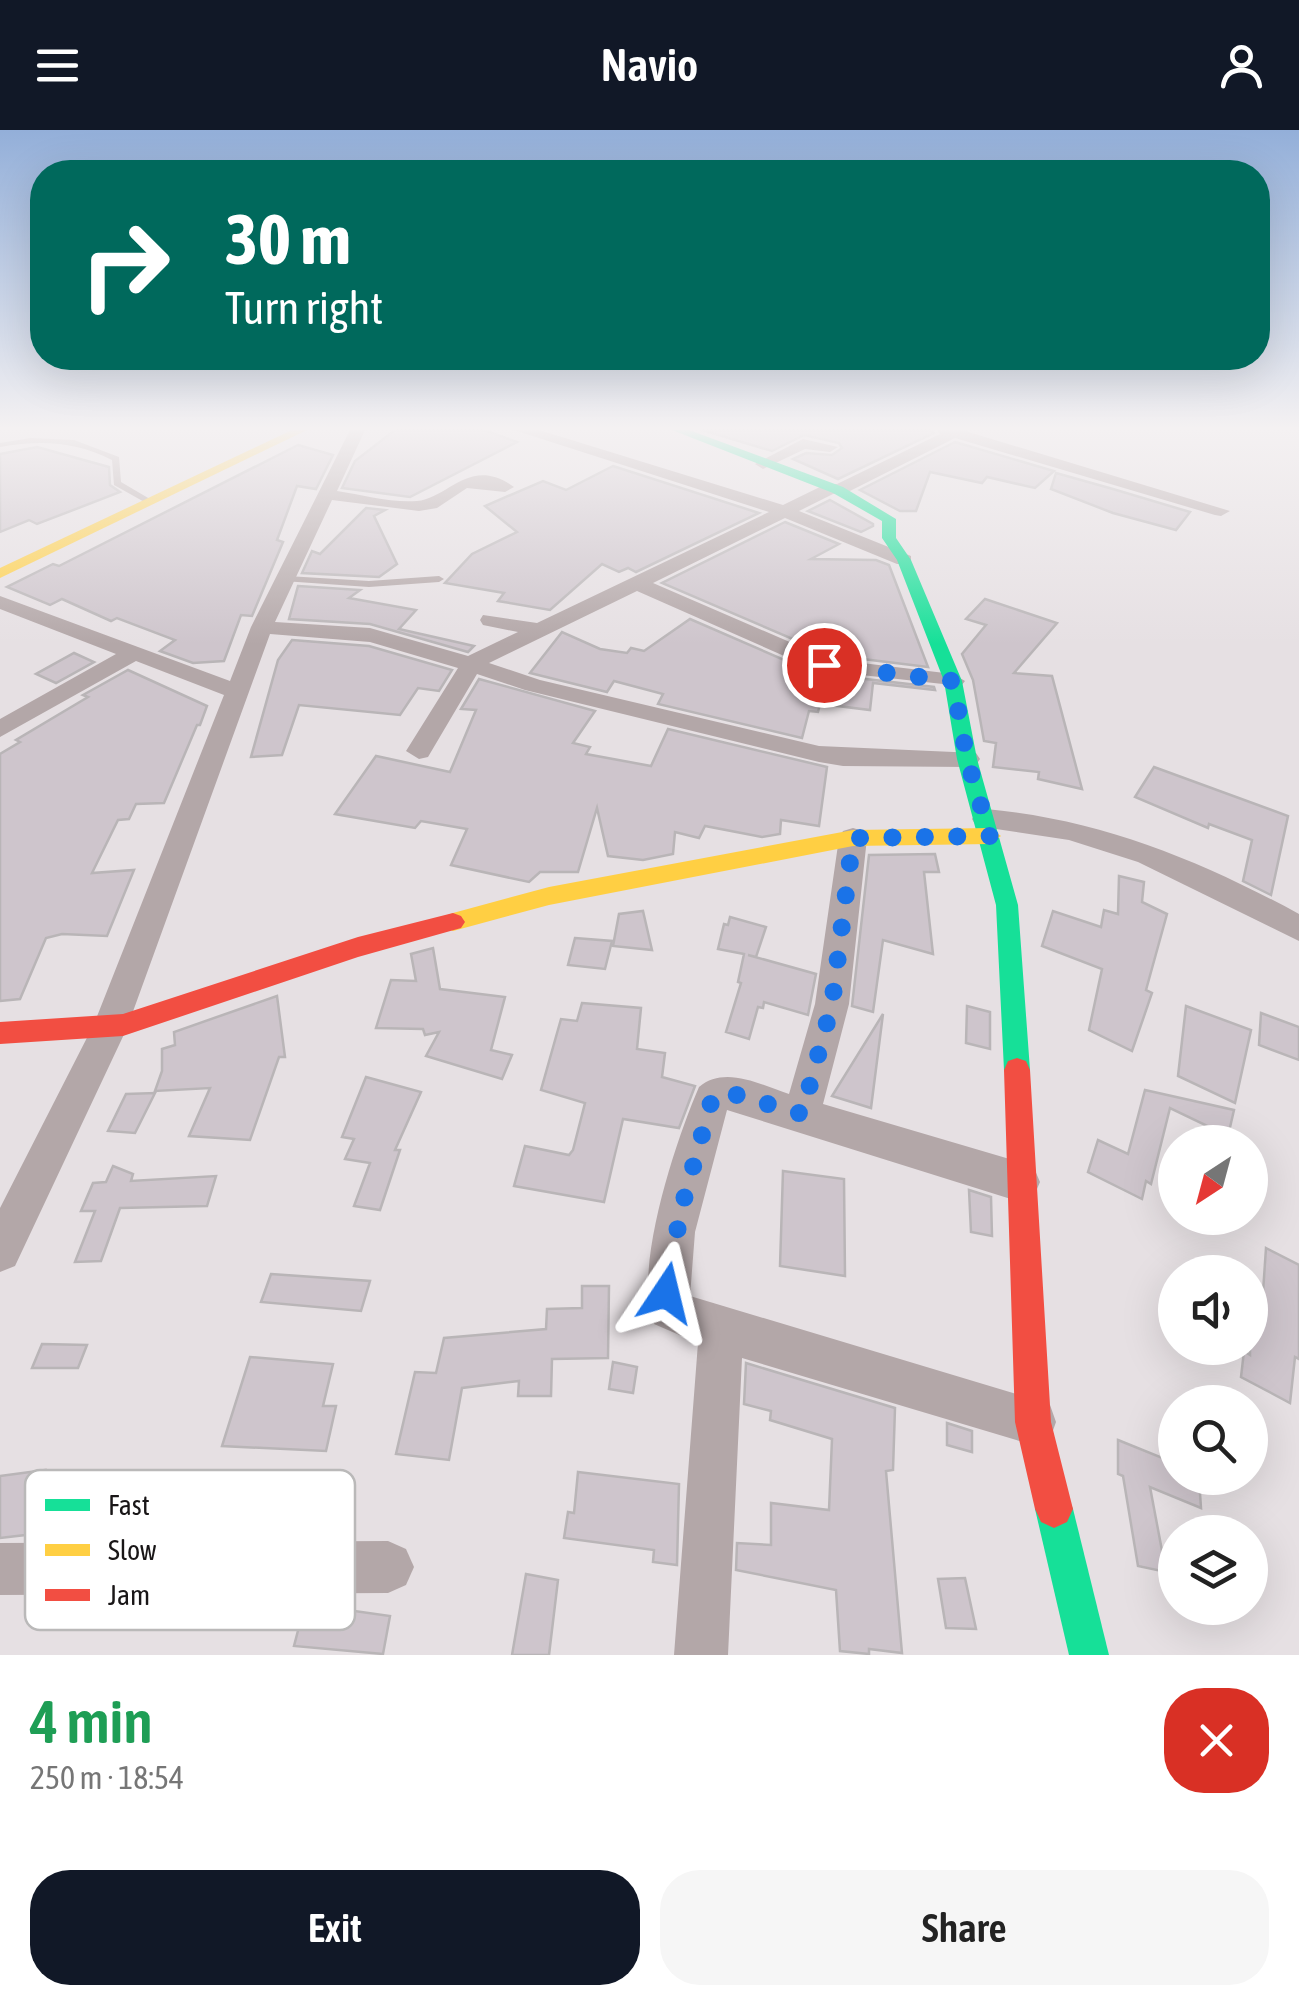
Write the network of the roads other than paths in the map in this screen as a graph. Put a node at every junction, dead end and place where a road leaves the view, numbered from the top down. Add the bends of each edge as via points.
1 (142, 501) edge
2 (143, 501) edge
3 (322, 501) edge
4 (383, 501) edge
5 (430, 501) edge
6 (754, 501) edge
7 (805, 501) edge
8 (862, 501) edge
9 (1188, 501) edge
10 (783, 510) junction
11 (1221, 511) dead end
12 (904, 560) junction
13 (0, 561) edge
14 (0, 574) edge
15 (287, 579) junction
16 (439, 579) dead end
17 (639, 584) junction
18 (0, 602) edge
19 (491, 620) dead end
20 (262, 627) junction
21 (538, 630) junction
22 (134, 653) junction
23 (472, 663) junction
24 (953, 681) junction
25 (238, 692) junction
26 (0, 729) edge
27 (419, 751) dead end
28 (967, 759) junction
29 (988, 828) junction
30 (853, 838) junction
31 (1299, 928) edge
32 (110, 1028) junction
33 (0, 1033) edge
34 (802, 1114) junction
35 (1020, 1182) junction
36 (0, 1251) edge
37 (721, 1330) junction
38 (1034, 1422) junction
39 (355, 1567) edge
40 (388, 1567) dead end
41 (0, 1569) edge
42 (25, 1569) edge
43 (701, 1655) edge
44 (1090, 1655) edge

1 - 13 street
2 - 14 street
3 - 15 street
4 - 5 street
6 - 10 street
7 - 10 street
8 - 12 street via 889,519 889,538
9 - 11 street
10 - 12 street
10 - 17 street
12 - 24 street
15 - 16 lane
15 - 20 street
17 - 21 street
17 - 24 street via 824,665
18 - 22 street
19 - 21 street
20 - 23 street via 370,635
20 - 25 street
21 - 23 street
22 - 25 street
22 - 26 street
23 - 27 street
23 - 28 street via 610,705 819,754
24 - 28 street
25 - 32 street
28 - 29 street
29 - 30 street
29 - 31 street via 1052,826 1103,838 1235,892
29 - 35 street via 1006,905 1016,1005
30 - 32 street via 549,896 439,924
30 - 34 street via 832,1004
32 - 33 street
32 - 36 street
34 - 35 street
34 - 37 street via 730,1093 712,1099 666,1293 668,1309
35 - 38 street
37 - 38 street
37 - 43 street
38 - 44 street
39 - 40 street
41 - 42 street

